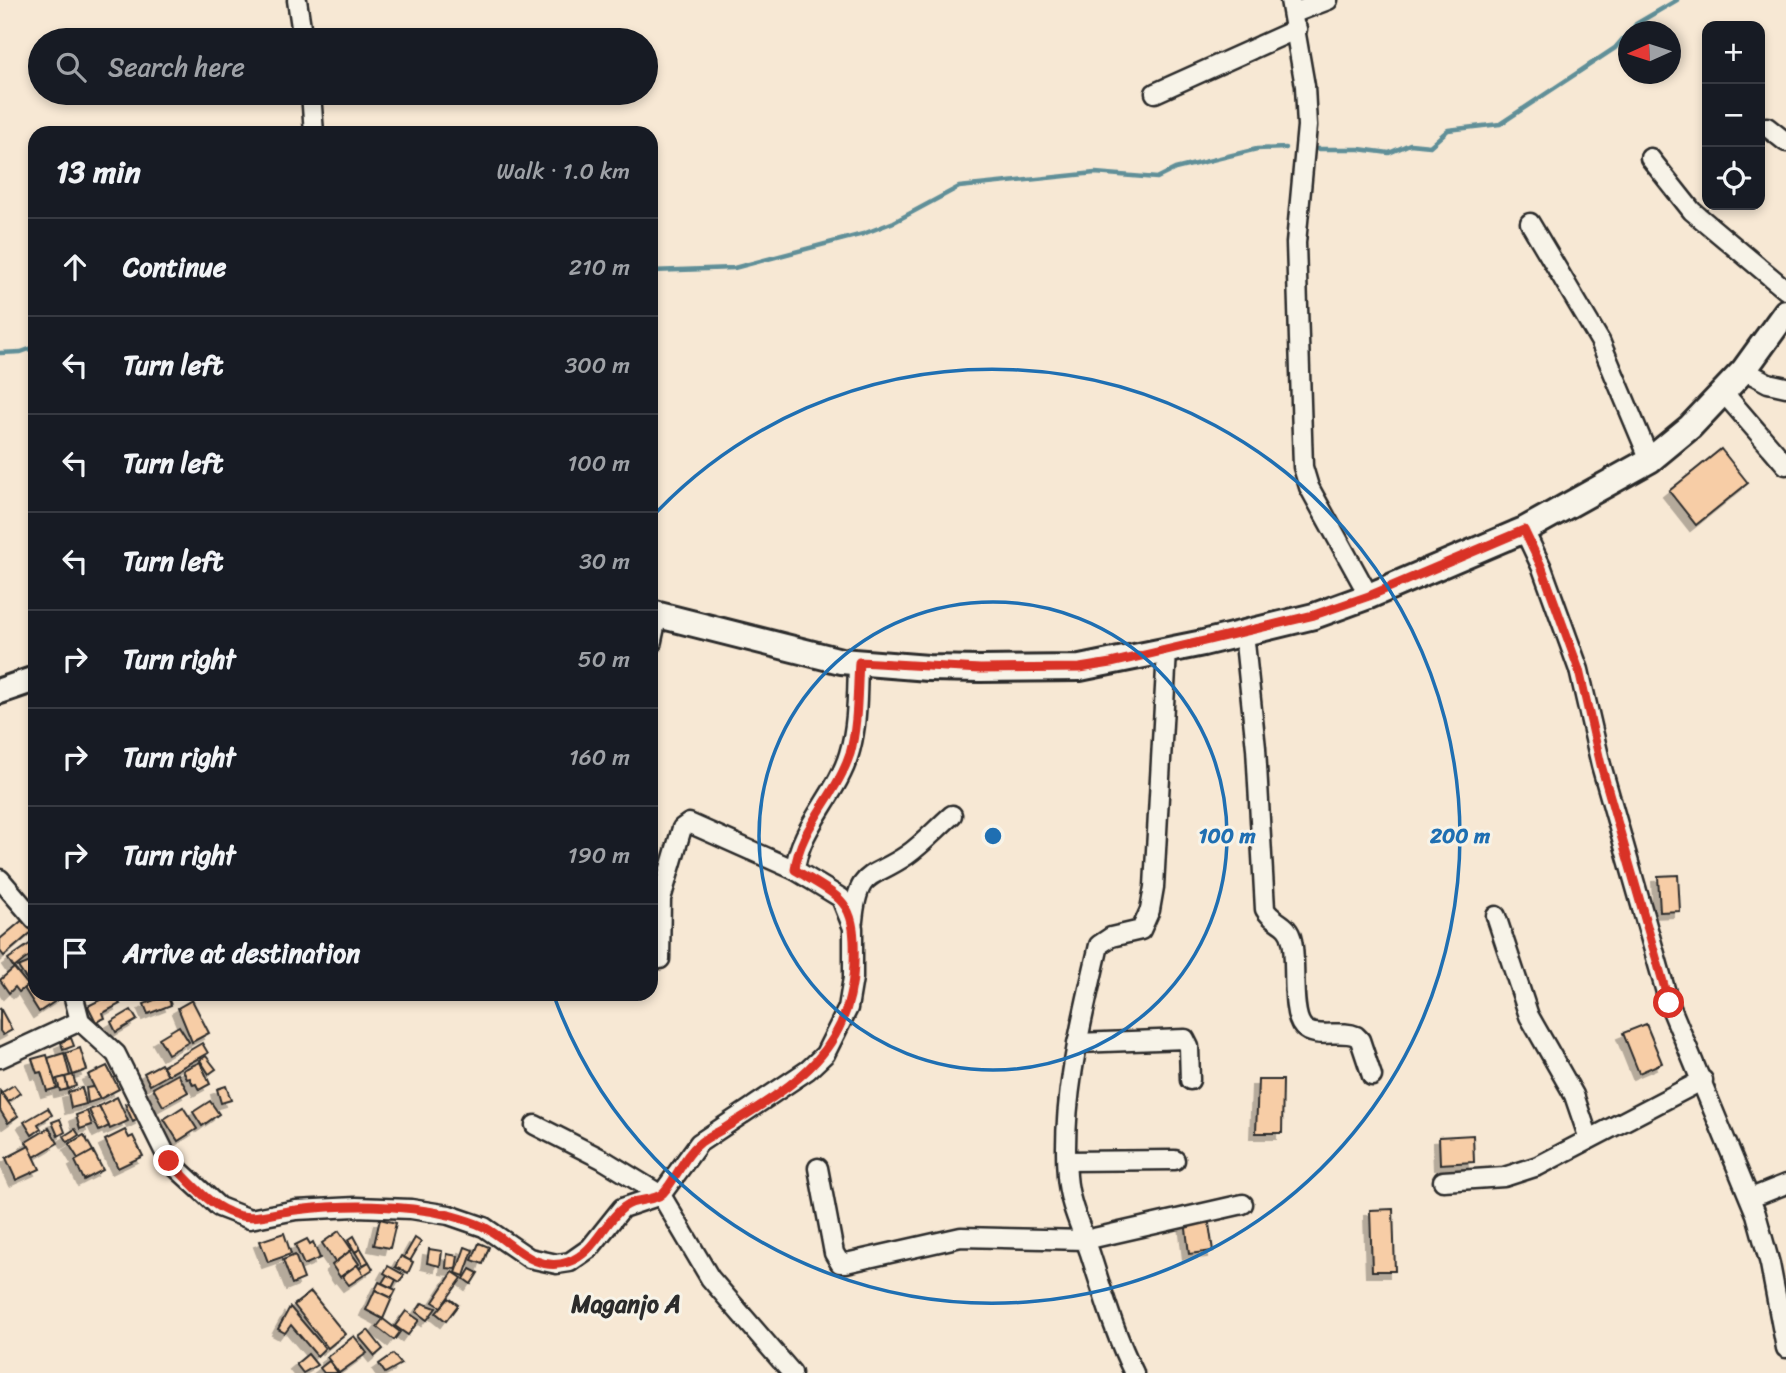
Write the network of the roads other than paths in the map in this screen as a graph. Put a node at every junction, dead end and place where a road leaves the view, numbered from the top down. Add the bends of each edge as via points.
1 (297, 0) edge
2 (1328, 0) edge
3 (1294, 14) edge
4 (301, 28) edge
5 (1155, 93) dead end
6 (312, 105) edge
7 (313, 126) edge
8 (1767, 127) dead end
9 (1786, 142) edge
10 (1650, 158) dead end
11 (1530, 223) dead end
12 (1786, 290) edge
13 (1786, 312) edge
14 (1744, 370) junction
15 (1786, 387) edge
16 (1723, 392) junction
17 (1650, 460) junction
18 (1786, 465) edge
19 (1524, 530) junction
20 (1369, 596) junction
21 (658, 614) edge
22 (1244, 633) junction
23 (1167, 651) junction
24 (859, 662) junction
25 (28, 681) edge
26 (0, 691) edge
27 (951, 815) dead end
28 (795, 870) junction
29 (0, 879) edge
30 (28, 912) edge
31 (1496, 916) dead end
32 (853, 928) junction
33 (660, 959) dead end
34 (76, 1001) edge
35 (80, 1021) junction
36 (1077, 1043) junction
37 (0, 1058) edge
38 (1372, 1076) dead end
39 (1190, 1080) dead end
40 (1703, 1080) junction
41 (535, 1125) dead end
42 (1589, 1139) junction
43 (1175, 1160) dead end
44 (1067, 1161) junction
45 (818, 1168) dead end
46 (1443, 1181) dead end
47 (1786, 1184) edge
48 (661, 1195) junction
49 (1751, 1198) junction
50 (1243, 1204) dead end
51 (1085, 1240) junction
52 (1786, 1348) edge
53 (792, 1373) edge
54 (1133, 1373) edge

1 - 4 street
2 - 3 street
3 - 5 street
3 - 20 street via 1307,126 1296,243 1303,467 1309,487
6 - 7 street
8 - 9 street
10 - 12 street via 1692,211
11 - 17 street via 1600,341
13 - 14 street
14 - 15 street
14 - 16 street
16 - 17 street
16 - 18 street
17 - 19 street
19 - 20 street
19 - 40 street via 1579,670 1646,930 1669,1003
20 - 22 street
21 - 24 street via 816,656
22 - 23 street
22 - 38 street via 1265,909 1283,922 1292,938 1297,1014 1302,1027 1356,1035
23 - 24 street via 1080,668 928,668
23 - 36 street via 1150,911 1141,930 1099,945
24 - 28 street via 850,754 797,852
25 - 26 street
27 - 32 street via 908,855 871,873 855,901
28 - 32 street via 841,898
28 - 33 street via 689,823 682,828 662,899
29 - 30 street
31 - 42 street via 1529,1016 1568,1084
32 - 48 street via 848,1007 825,1054 699,1143
34 - 35 street
35 - 37 street
35 - 48 street via 116,1054 169,1161 209,1200 250,1219 296,1210 411,1209 484,1227 529,1258 557,1264 570,1262 590,1248 622,1208
36 - 39 street via 1185,1039
36 - 44 street
40 - 42 street
40 - 49 street
41 - 48 street
42 - 46 street via 1538,1166 1504,1177
43 - 44 street
44 - 51 street via 1071,1203
45 - 51 street via 834,1253 840,1263 961,1237
47 - 49 street
48 - 53 street via 710,1278
49 - 52 street via 1770,1264
50 - 51 street
51 - 54 street

